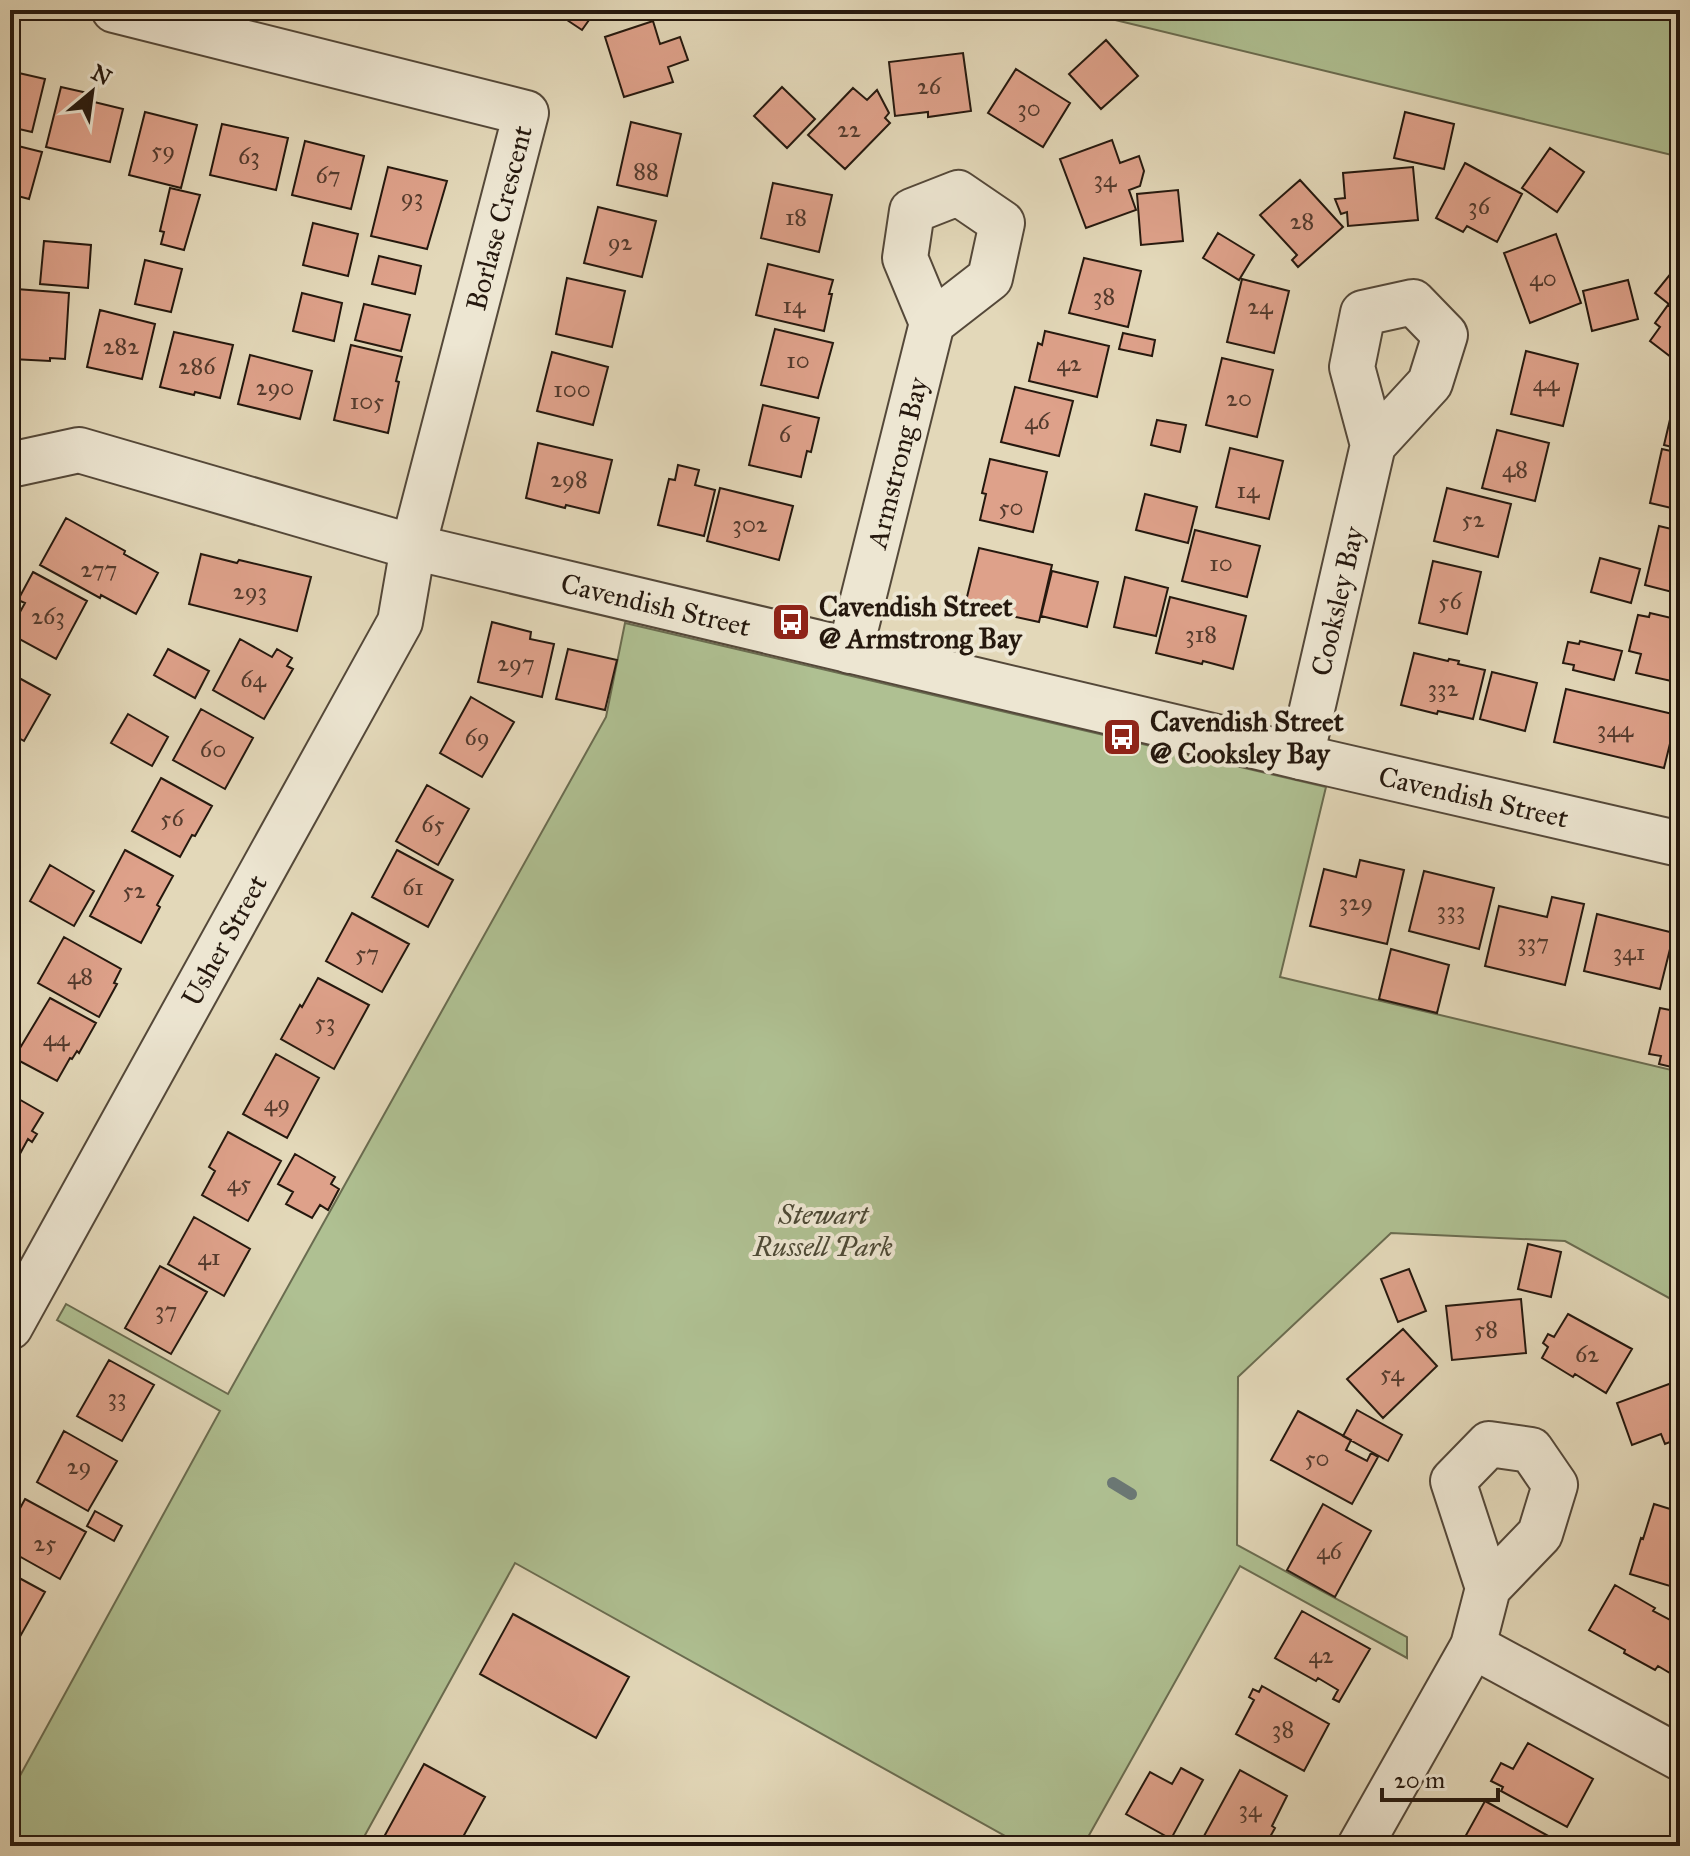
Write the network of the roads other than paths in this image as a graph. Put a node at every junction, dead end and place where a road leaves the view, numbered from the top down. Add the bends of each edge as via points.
1 (114, 10) edge
2 (932, 323) dead end
3 (1373, 445) dead end
4 (10, 465) edge
5 (413, 547) junction
6 (850, 651) junction
7 (1301, 757) junction
8 (1680, 844) edge
9 (10, 1327) edge
10 (1488, 1588) dead end
11 (1473, 1646) junction
12 (1680, 1758) edge
13 (1360, 1846) edge

1 - 5 street, Borlase Crescent via 526,113
2 - 6 street, Armstrong Bay
3 - 7 street, Cooksley Bay
4 - 5 street, Cavendish Street via 79,450
5 - 6 street, Cavendish Street
5 - 9 street, Usher Street via 400,622
6 - 7 street, Cavendish Street
7 - 8 street, Cavendish Street
10 - 11 street
11 - 12 street
11 - 13 street

